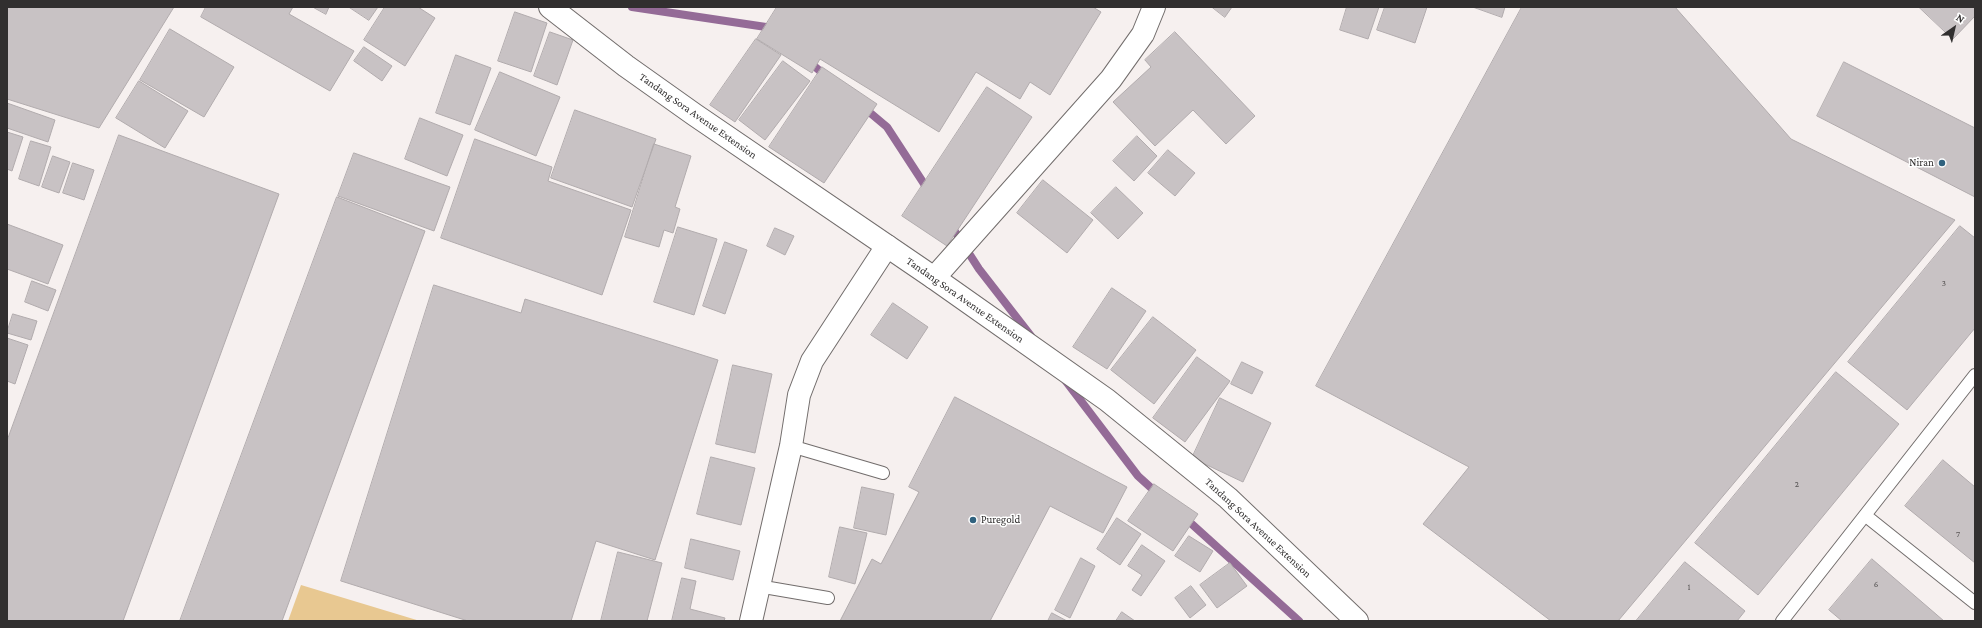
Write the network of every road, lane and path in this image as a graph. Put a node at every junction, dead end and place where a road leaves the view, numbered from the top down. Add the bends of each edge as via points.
1 (550, 7) edge
2 (1154, 7) edge
3 (887, 246) junction
4 (934, 278) junction
5 (1975, 375) edge
6 (791, 446) junction
7 (883, 472) dead end
8 (1866, 516) junction
9 (758, 586) junction
10 (828, 598) dead end
11 (1975, 603) edge
12 (751, 621) edge
13 (1357, 621) edge
14 (1782, 621) edge

1 - 3 main road, Tandang Sora Avenue Extension via 694,115
2 - 4 main road via 1143,34 1111,79
3 - 4 main road, Tandang Sora Avenue Extension
3 - 6 main road via 812,361 799,395
4 - 13 main road, Tandang Sora Avenue Extension via 1107,400 1210,483 1274,540
5 - 8 lane
6 - 7 lane
6 - 9 main road
8 - 11 lane
8 - 14 lane
9 - 10 lane
9 - 12 main road

